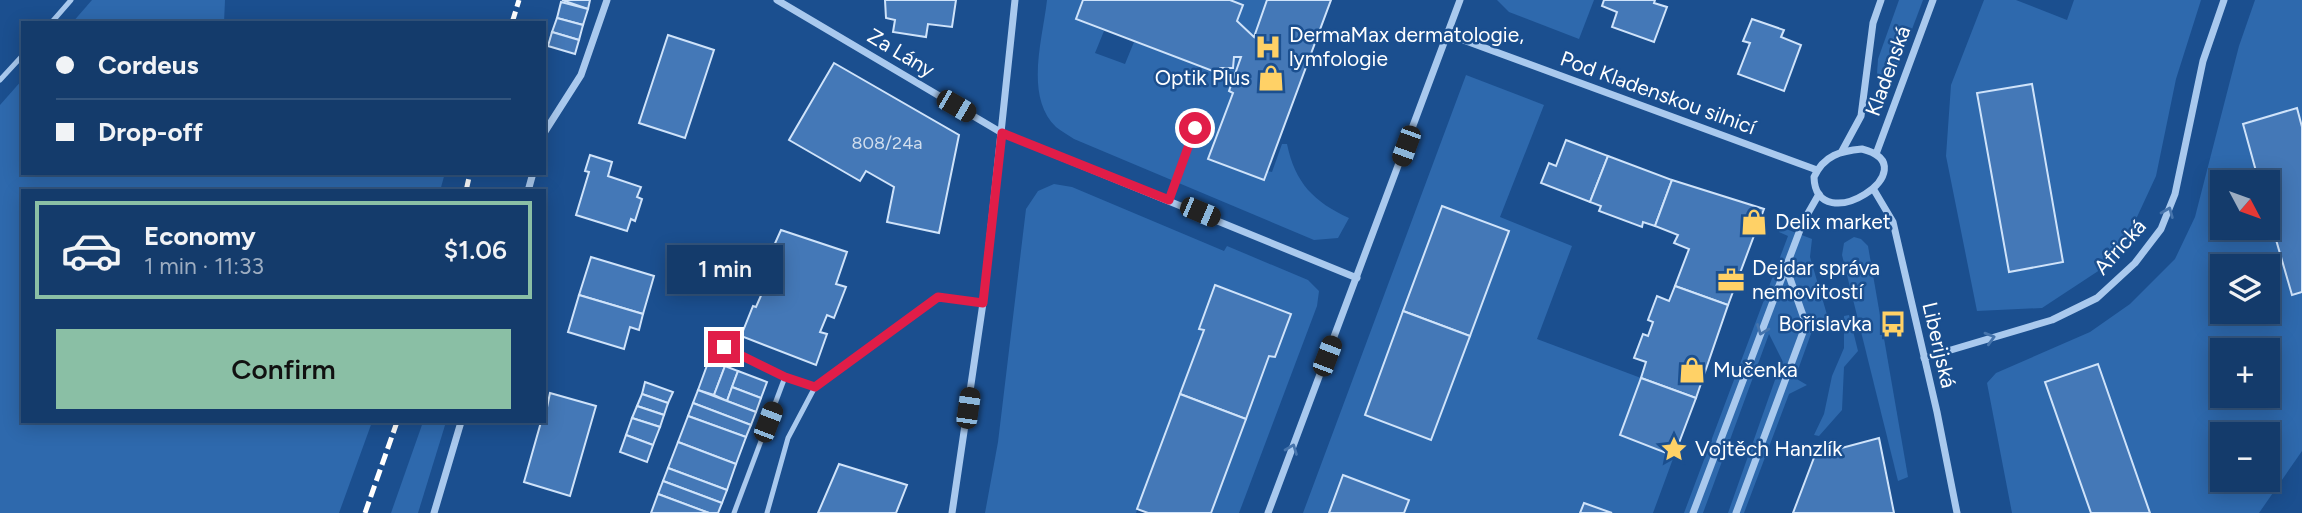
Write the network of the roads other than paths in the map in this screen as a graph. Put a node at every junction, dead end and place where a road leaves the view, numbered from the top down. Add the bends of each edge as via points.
1 (71, 0) edge
2 (607, 0) edge
3 (777, 0) edge
4 (1015, 0) edge
5 (1460, 0) edge
6 (1881, 0) edge
7 (1933, 0) edge
8 (2224, 0) edge
9 (53, 21) edge
10 (1447, 34) junction
11 (21, 57) edge
12 (0, 80) edge
13 (1195, 128) dead end
14 (546, 130) edge
15 (1002, 133) junction
16 (1842, 151) junction
17 (1876, 154) junction
18 (1817, 170) junction
19 (1874, 190) junction
20 (1819, 194) junction
21 (1169, 200) junction
22 (1786, 266) junction
23 (1357, 278) junction
24 (983, 303) junction
25 (724, 347) dead end
26 (1924, 358) junction
27 (785, 377) junction
28 (815, 387) junction
29 (461, 423) edge
30 (434, 513) edge
31 (734, 513) edge
32 (767, 513) edge
33 (952, 513) edge
34 (1268, 513) edge
35 (1693, 513) edge
36 (1736, 513) edge
37 (1957, 513) edge

1 - 9 lane
2 - 14 street via 581,75
3 - 15 street, Za Lány
4 - 15 street
5 - 10 street
6 - 16 street, Kladenská via 1873,23 1861,116
7 - 17 street, Kladenská
26 -> 8 street, Africká via 2052,320 2097,298 2135,263 2161,229 2175,194 2203,61
10 - 18 street, Pod Kladenskou silnicí
10 - 23 street
11 - 12 lane
13 - 21 lane
15 - 21 street, Za Lány
15 - 24 street
16 - 17 street via 1862,149
16 - 18 street
17 - 19 street via 1884,173
18 - 20 street via 1814,184
19 - 20 street via 1845,202 1829,201
19 - 26 street, Liberijská via 1893,222
20 - 22 street
21 - 23 street, Za Lány
22 -> 35 street
22 - 36 street via 1806,324
34 -> 23 street
24 - 28 lane via 938,297
24 - 33 street
25 - 27 lane
26 - 37 street, Liberijská
27 - 28 lane
27 - 31 lane
28 - 32 lane via 788,438
29 - 30 street

